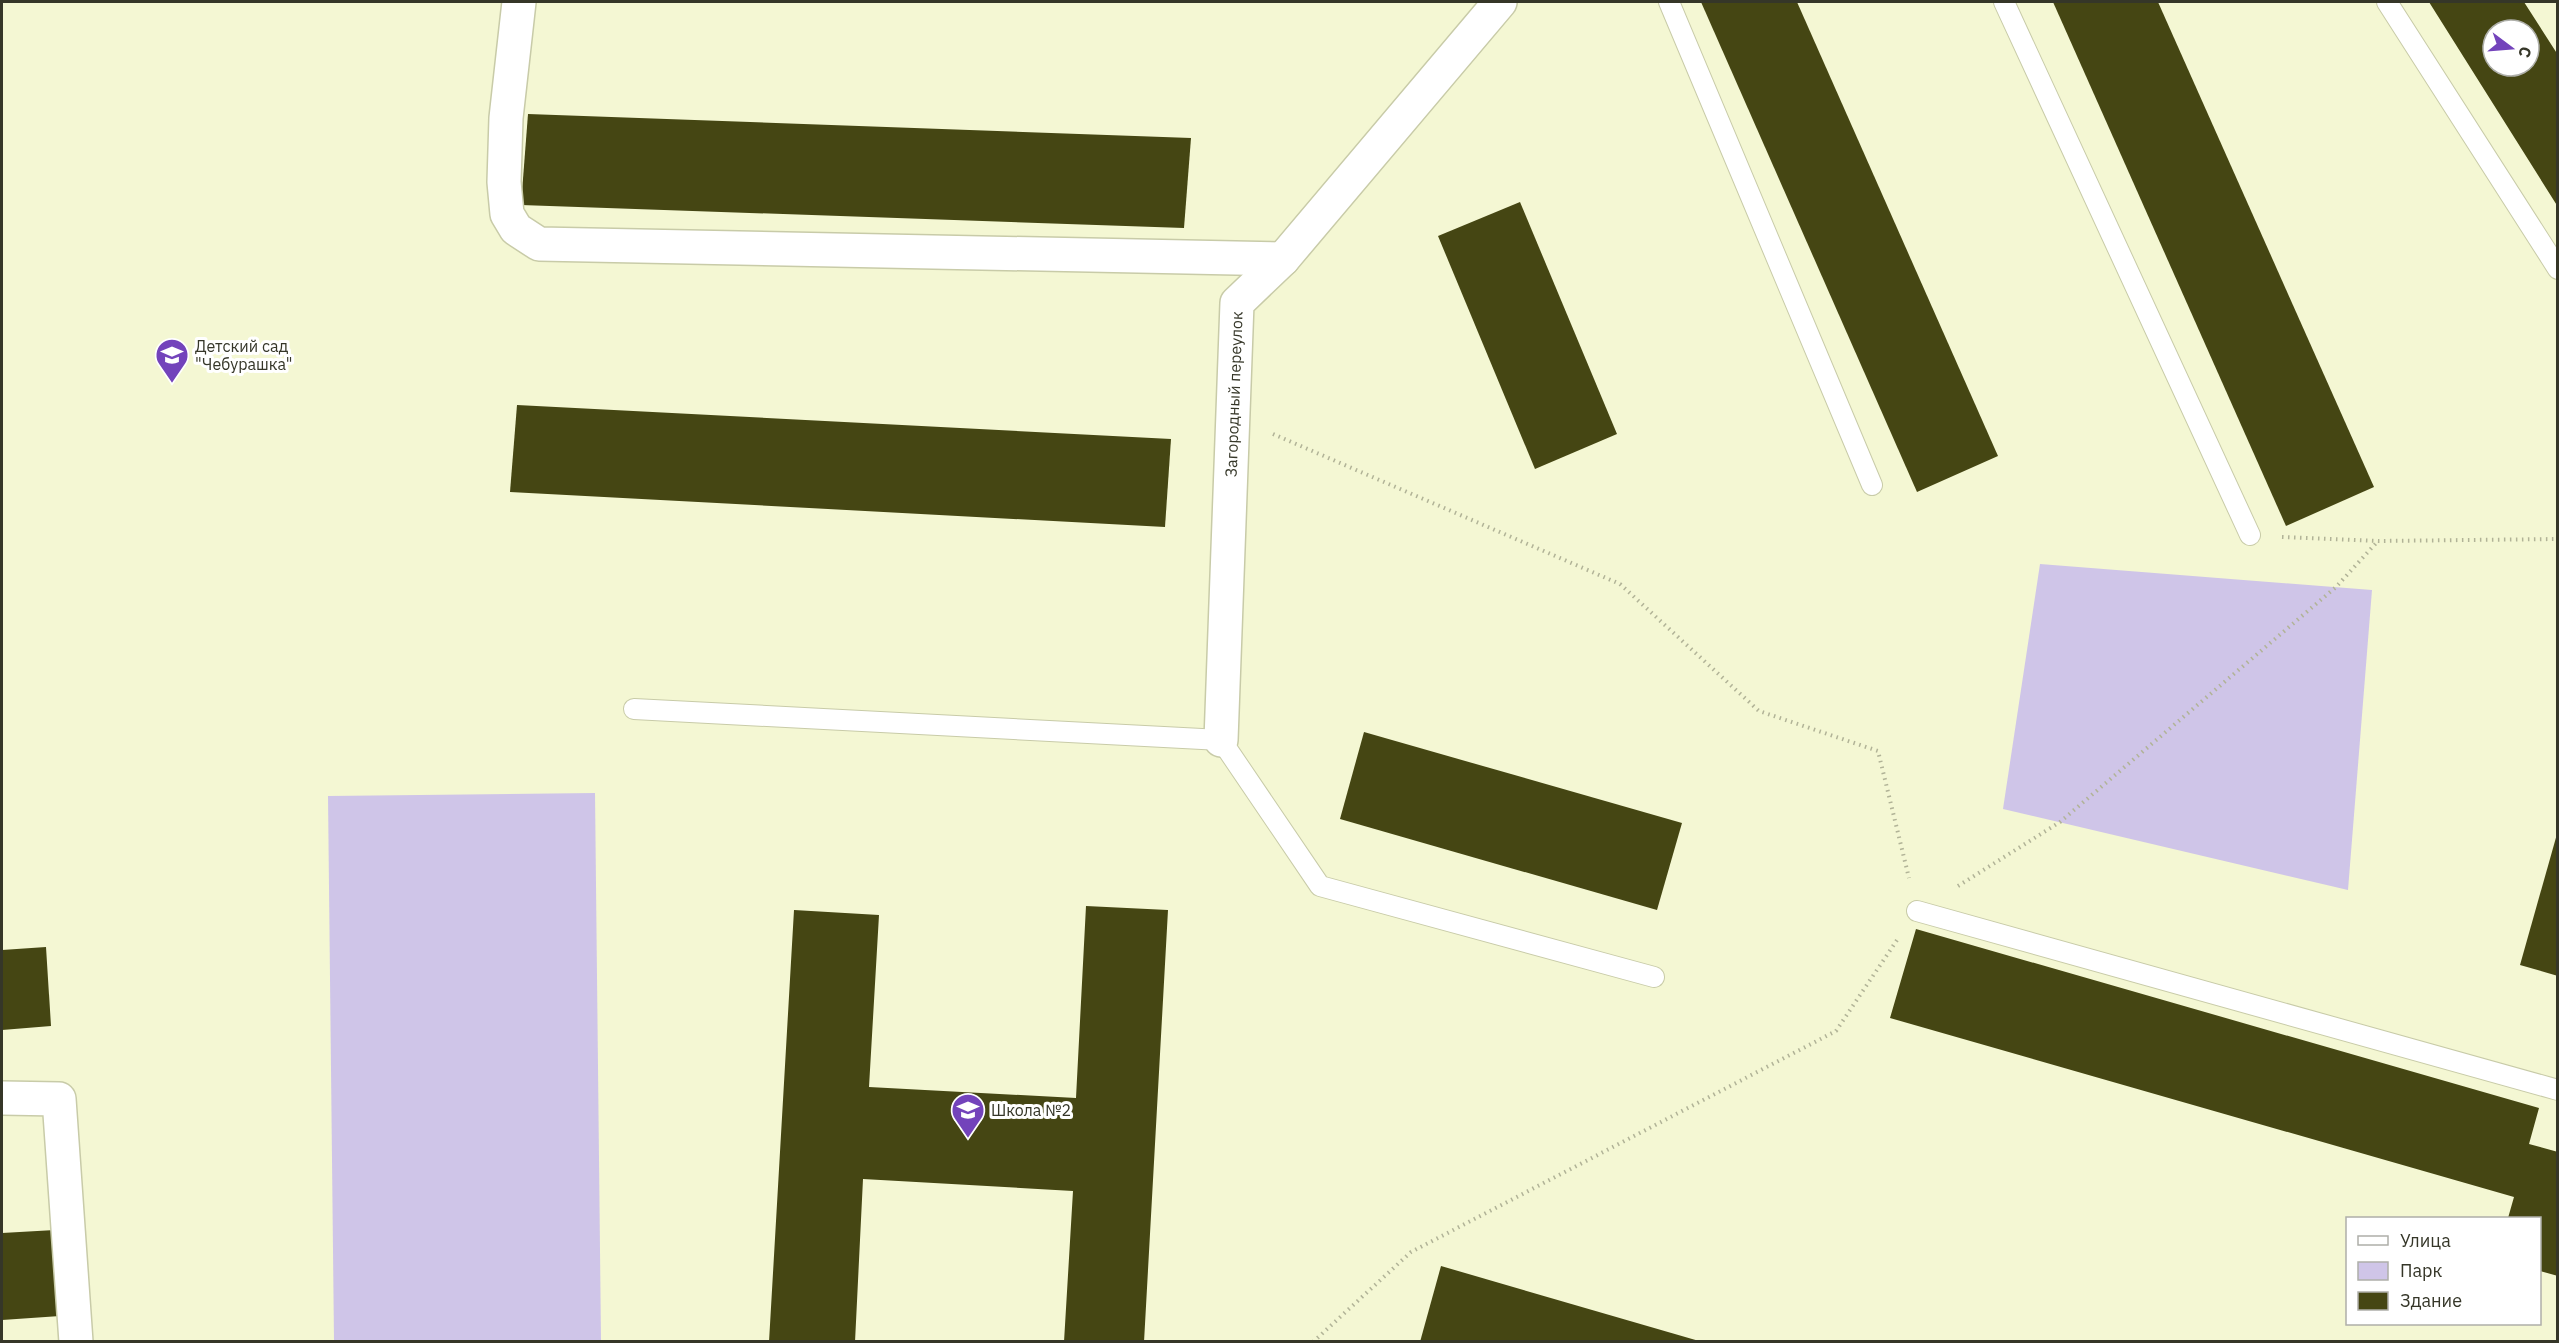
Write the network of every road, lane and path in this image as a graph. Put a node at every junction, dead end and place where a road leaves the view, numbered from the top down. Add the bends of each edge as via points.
1 (519, 2) edge
2 (1500, 2) edge
3 (1669, 2) edge
4 (2004, 2) edge
5 (2388, 2) edge
6 (1284, 259) junction
7 (2558, 269) edge
8 (1233, 417) junction
9 (1872, 485) dead end
10 (2250, 535) joint
11 (2558, 540) edge
12 (2378, 541) junction
13 (634, 709) dead end
14 (1221, 740) junction
15 (1917, 911) junction
16 (1654, 977) dead end
17 (2558, 1090) edge
18 (2, 1098) edge
19 (76, 1341) edge
20 (1313, 1341) edge

1 - 6 street via 506,118 504,182 507,214 516,229 539,243
2 - 6 street, Загородный переулок
3 - 9 lane
4 - 10 lane
5 - 7 lane
6 - 8 street, Загородный переулок via 1237,303
8 - 14 street, Загородный переулок
8 - 15 path via 1620,584 1759,711 1878,750
10 - 12 path
11 - 12 path
12 - 15 path via 2336,587 2060,822
13 - 14 lane
14 - 16 lane via 1320,886
15 - 17 lane
15 - 20 path via 1836,1031 1411,1252
18 - 19 street via 59,1099

